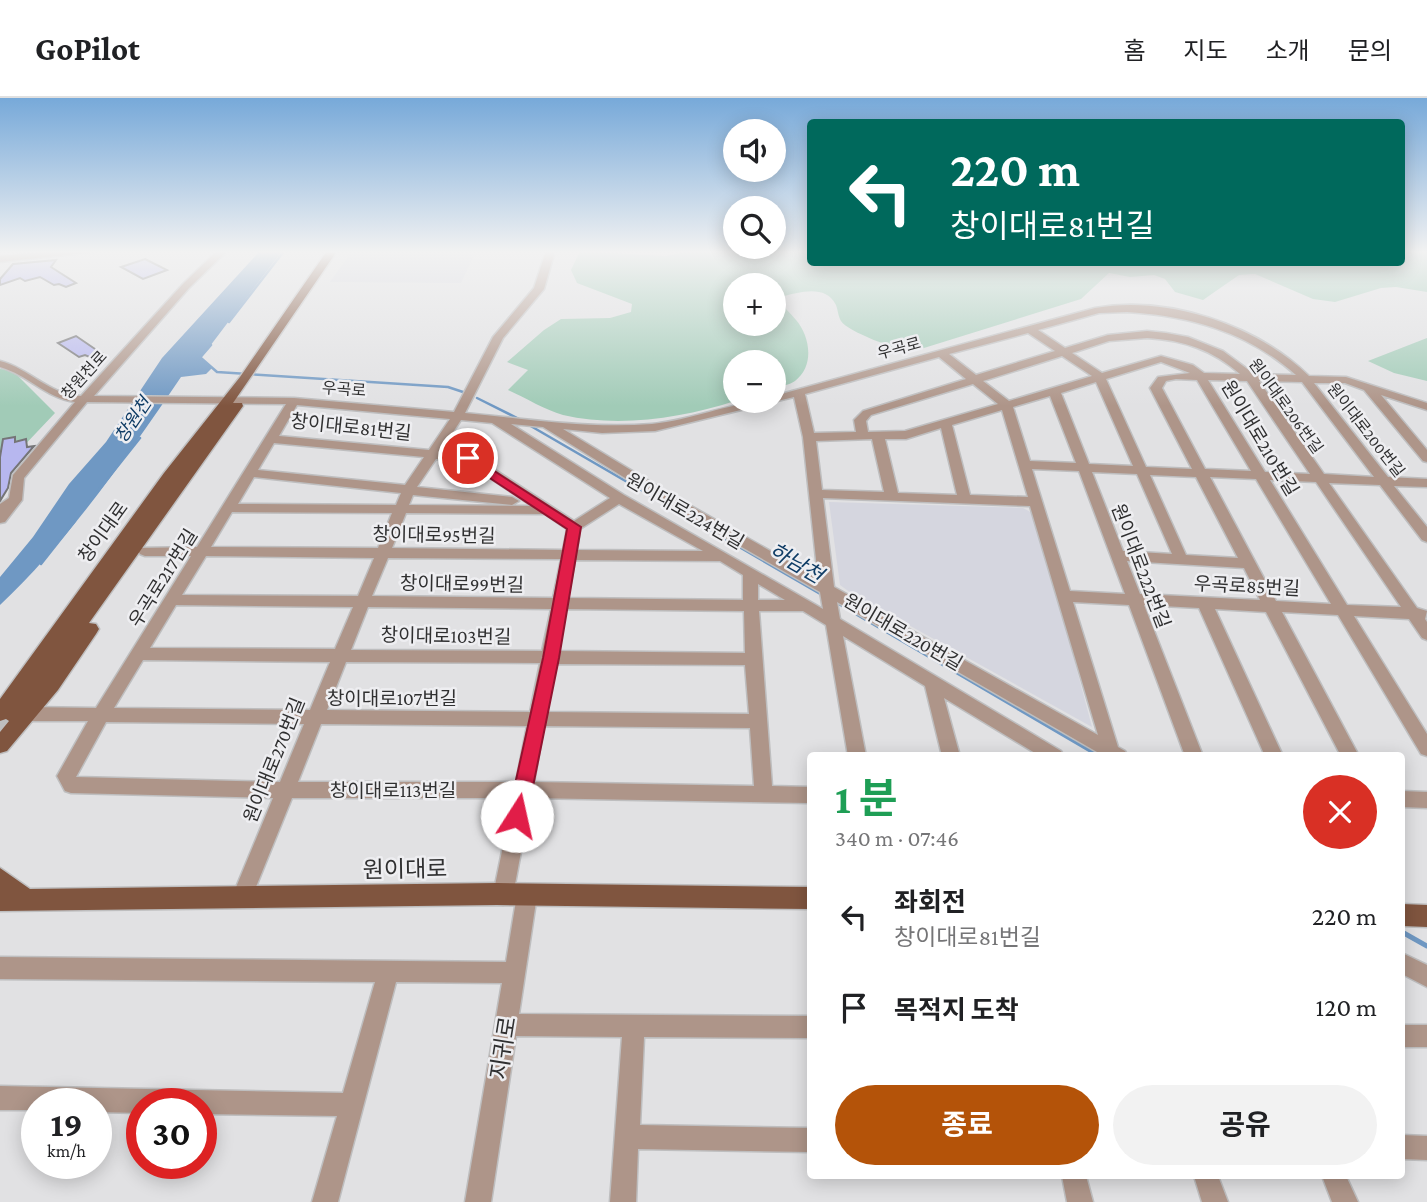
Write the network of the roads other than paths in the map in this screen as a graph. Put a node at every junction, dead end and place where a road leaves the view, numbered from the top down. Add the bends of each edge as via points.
1 (171, 303) edge
2 (299, 303) edge
3 (303, 303) edge
4 (527, 303) edge
5 (1030, 329) junction
6 (940, 353) junction
7 (1064, 353) junction
8 (0, 364) edge
9 (252, 375) junction
10 (1099, 376) junction
11 (1200, 376) junction
12 (1250, 377) junction
13 (1304, 377) junction
14 (975, 379) junction
15 (1368, 387) junction
16 (1054, 390) junction
17 (799, 392) junction
18 (786, 396) edge
19 (83, 399) junction
20 (235, 399) junction
21 (294, 401) junction
22 (1006, 404) junction
23 (1427, 407) edge
24 (461, 409) junction
25 (723, 411) edge
26 (495, 417) junction
27 (539, 421) junction
28 (946, 424) junction
29 (863, 436) junction
30 (809, 437) junction
31 (878, 437) junction
32 (272, 439) junction
33 (211, 444) junction
34 (192, 447) junction
35 (432, 455) junction
36 (1427, 458) edge
37 (1024, 465) junction
38 (1082, 467) junction
39 (1141, 470) junction
40 (250, 473) junction
41 (1201, 473) junction
42 (1260, 476) junction
43 (1318, 477) junction
44 (1384, 481) junction
45 (1427, 483) edge
46 (408, 491) junction
47 (817, 494) junction
48 (891, 497) junction
49 (619, 498) junction
50 (15, 500) junction
51 (965, 500) junction
52 (1036, 502) junction
53 (536, 503) junction
54 (229, 508) junction
55 (400, 510) junction
56 (549, 510) junction
57 (0, 511) edge
58 (0, 519) edge
59 (574, 527) junction
60 (1427, 537) edge
61 (145, 551) junction
62 (202, 552) junction
63 (382, 553) junction
64 (568, 556) junction
65 (723, 556) junction
66 (1116, 556) junction
67 (1181, 559) junction
68 (1247, 563) junction
69 (750, 573) junction
70 (829, 592) junction
71 (1064, 596) junction
72 (1133, 599) junction
73 (172, 600) junction
74 (364, 601) junction
75 (1205, 604) junction
76 (559, 605) junction
77 (751, 605) junction
78 (806, 606) junction
79 (1271, 607) junction
80 (1342, 611) junction
81 (1420, 614) edge
82 (833, 620) junction
83 (1427, 634) edge
84 (138, 654) junction
85 (340, 655) junction
86 (551, 658) junction
87 (753, 659) junction
88 (932, 682) junction
89 (0, 692) edge
90 (100, 716) junction
91 (314, 719) junction
92 (537, 719) junction
93 (758, 721) junction
94 (11, 722) edge
95 (0, 745) edge
96 (1427, 749) edge
97 (856, 752) edge
98 (950, 752) edge
99 (1048, 752) edge
100 (1113, 752) edge
101 (1115, 752) edge
102 (1192, 752) edge
103 (1272, 752) edge
104 (1348, 752) edge
105 (66, 776) joint
106 (284, 790) junction
107 (522, 790) junction
108 (764, 795) junction
109 (807, 795) edge
110 (1405, 799) edge
111 (1427, 800) edge
112 (0, 878) edge
113 (503, 895) junction
114 (527, 895) junction
115 (242, 897) junction
116 (807, 898) edge
117 (0, 900) edge
118 (26, 900) junction
119 (0, 908) edge
120 (1405, 965) edge
121 (1, 971) edge
122 (387, 973) junction
123 (515, 973) junction
124 (1427, 976) edge
125 (507, 1025) junction
126 (634, 1025) junction
127 (807, 1027) edge
128 (1405, 1036) edge
129 (1427, 1037) edge
130 (0, 1098) edge
131 (351, 1105) junction
132 (627, 1138) junction
133 (807, 1140) edge
134 (1405, 1147) edge
135 (1427, 1148) edge
136 (1075, 1179) edge
137 (1207, 1179) edge
138 (1335, 1179) edge
139 (325, 1202) edge
140 (478, 1202) edge
141 (623, 1202) edge
142 (1080, 1202) edge
143 (1215, 1202) edge
144 (1345, 1202) edge

1 - 19 street, 창원천로
2 - 9 main road, 창이대로
3 - 9 main road, 창이대로
4 - 24 street, 원이대로270번길 via 498,337
5 - 6 street, 우곡로
5 - 7 street
5 - 13 street, 우곡로 via 1099,310 1145,309 1188,316 1256,340
6 - 14 street
6 - 17 street, 우곡로
7 - 10 street
7 - 12 street, 원이대로206번길 via 1130,334 1160,334 1213,348
7 - 14 street, 원이대로206번길
8 - 19 street, 우곡로 via 26,372 58,397
9 - 20 main road, 창이대로
10 - 11 street, 원이대로210번길 via 1161,359 1189,367
10 - 16 street, 원이대로210번길
10 - 39 street
11 - 12 street
11 - 41 street via 1162,379 1156,388
11 - 42 street, 원이대로210번길
12 - 13 street
12 - 43 street, 원이대로206번길
13 - 15 street via 1346,380
13 - 44 street, 원이대로200번길
14 - 22 street
14 - 29 street, 원이대로206번길 via 867,413 860,420
15 - 23 street
15 - 36 street
16 - 22 street, 원이대로210번길
16 - 38 street, 원이대로222번길
17 - 18 street, 우곡로
17 - 30 street
19 - 20 street, 우곡로
19 - 50 street, 창원천로 via 18,478
20 - 21 street, 우곡로
20 - 33 main road, 창이대로
20 - 34 main road, 창이대로
21 - 24 street, 우곡로
21 - 32 street, 우곡로217번길
22 - 28 street, 원이대로210번길
22 - 37 street
24 - 26 street, 우곡로
24 - 35 street, 원이대로270번길
25 - 27 street via 655,427 602,429
26 - 27 street, 우곡로
26 - 49 street, 원이대로224번길
27 - 70 street, 원이대로220번길
28 - 31 street, 원이대로210번길
28 - 51 street
29 - 30 street, 원이대로210번길
29 - 31 street, 원이대로210번길
30 - 47 street
31 - 48 street
32 - 35 street, 창이대로81번길
32 - 40 street, 우곡로217번길
33 - 61 main road
33 - 94 main road, 창이대로
34 - 89 main road via 171,460
34 - 94 main road, 창이대로
35 - 46 street, 원이대로270번길
35 - 53 street, 창이대로81번길 via 468,458
37 - 38 street
37 - 52 street
38 - 39 street
38 - 66 street, 원이대로222번길
39 - 41 street
39 - 67 street
40 - 46 street
40 - 54 street, 우곡로217번길
41 - 42 street
41 - 68 street
42 - 43 street
42 - 80 street, 원이대로210번길
43 - 44 street
43 - 81 street, 원이대로206번길
44 - 45 street
44 - 60 street, 원이대로200번길
46 - 53 street
46 - 55 street, 원이대로270번길
47 - 48 street
47 - 70 street
48 - 51 street
49 - 59 street
49 - 65 street, 원이대로224번길
50 - 57 street
50 - 58 street, 창원천로
51 - 52 street
52 - 71 street
53 - 56 street, 창이대로81번길
54 - 55 street
54 - 62 street, 우곡로217번길
55 - 56 street
55 - 63 street, 원이대로270번길
56 - 59 street, 창이대로81번길
59 - 64 street
61 - 62 street, 창이대로95번길
61 - 94 main road via 52,685
62 - 63 street, 창이대로95번길
62 - 73 street, 우곡로217번길
63 - 64 street, 창이대로95번길
63 - 74 street, 원이대로270번길
64 - 65 street, 창이대로95번길
64 - 76 street
65 - 69 street, 원이대로224번길
66 - 67 street
66 - 68 street
66 - 72 street, 원이대로222번길
67 - 68 street
68 - 79 street
69 - 77 street
69 - 78 street, 원이대로224번길
70 - 82 street
70 - 100 street, 원이대로220번길
71 - 72 street, 우곡로85번길
71 - 101 street
72 - 75 street, 우곡로85번길
72 - 102 street, 원이대로222번길
73 - 74 street, 창이대로99번길
73 - 84 street, 우곡로217번길
74 - 76 street, 창이대로99번길
74 - 85 street, 원이대로270번길
75 - 79 street, 우곡로85번길
75 - 103 street
76 - 77 street, 창이대로99번길
76 - 86 street
77 - 78 street, 창이대로99번길
77 - 87 street
78 - 82 street, 원이대로224번길
79 - 80 street, 우곡로85번길
79 - 104 street
80 - 81 street, 우곡로85번길
80 - 96 street, 원이대로210번길
81 - 83 street, 원이대로206번길
82 - 88 street, 원이대로224번길
82 - 97 street
84 - 85 street, 창이대로103번길
84 - 90 street, 우곡로217번길
85 - 86 street, 창이대로103번길
85 - 91 street, 원이대로270번길
86 - 87 street, 창이대로103번길
86 - 92 street
87 - 93 street
88 - 98 street
88 - 99 street, 원이대로224번길
90 - 91 street, 창이대로107번길
90 - 94 street, 창이대로107번길
90 - 105 street, 우곡로217번길
91 - 92 street, 창이대로107번길
91 - 106 street, 원이대로270번길
92 - 93 street, 창이대로107번길
92 - 107 street
93 - 108 street
94 - 95 main road
105 - 106 street, 창이대로113번길 via 71,785
106 - 107 street, 창이대로113번길
106 - 115 street, 원이대로270번길
107 - 108 street, 창이대로113번길
107 - 113 street
108 - 109 street, 창이대로113번길
110 - 111 street
112 - 118 main road
113 - 114 main road, 원이대로
113 - 115 main road, 원이대로
114 - 116 main road, 원이대로
114 - 123 street, 지귀로
115 - 118 main road, 원이대로
117 - 118 main road, 원이대로
118 - 119 main road
120 - 124 street
121 - 122 street
122 - 123 street
122 - 131 street
123 - 125 street, 지귀로
125 - 126 street
125 - 140 street, 지귀로
126 - 127 street
126 - 132 street
128 - 129 street
130 - 131 street
131 - 139 street
132 - 133 street
132 - 141 street
134 - 135 street
136 - 142 street
137 - 143 street
138 - 144 street

